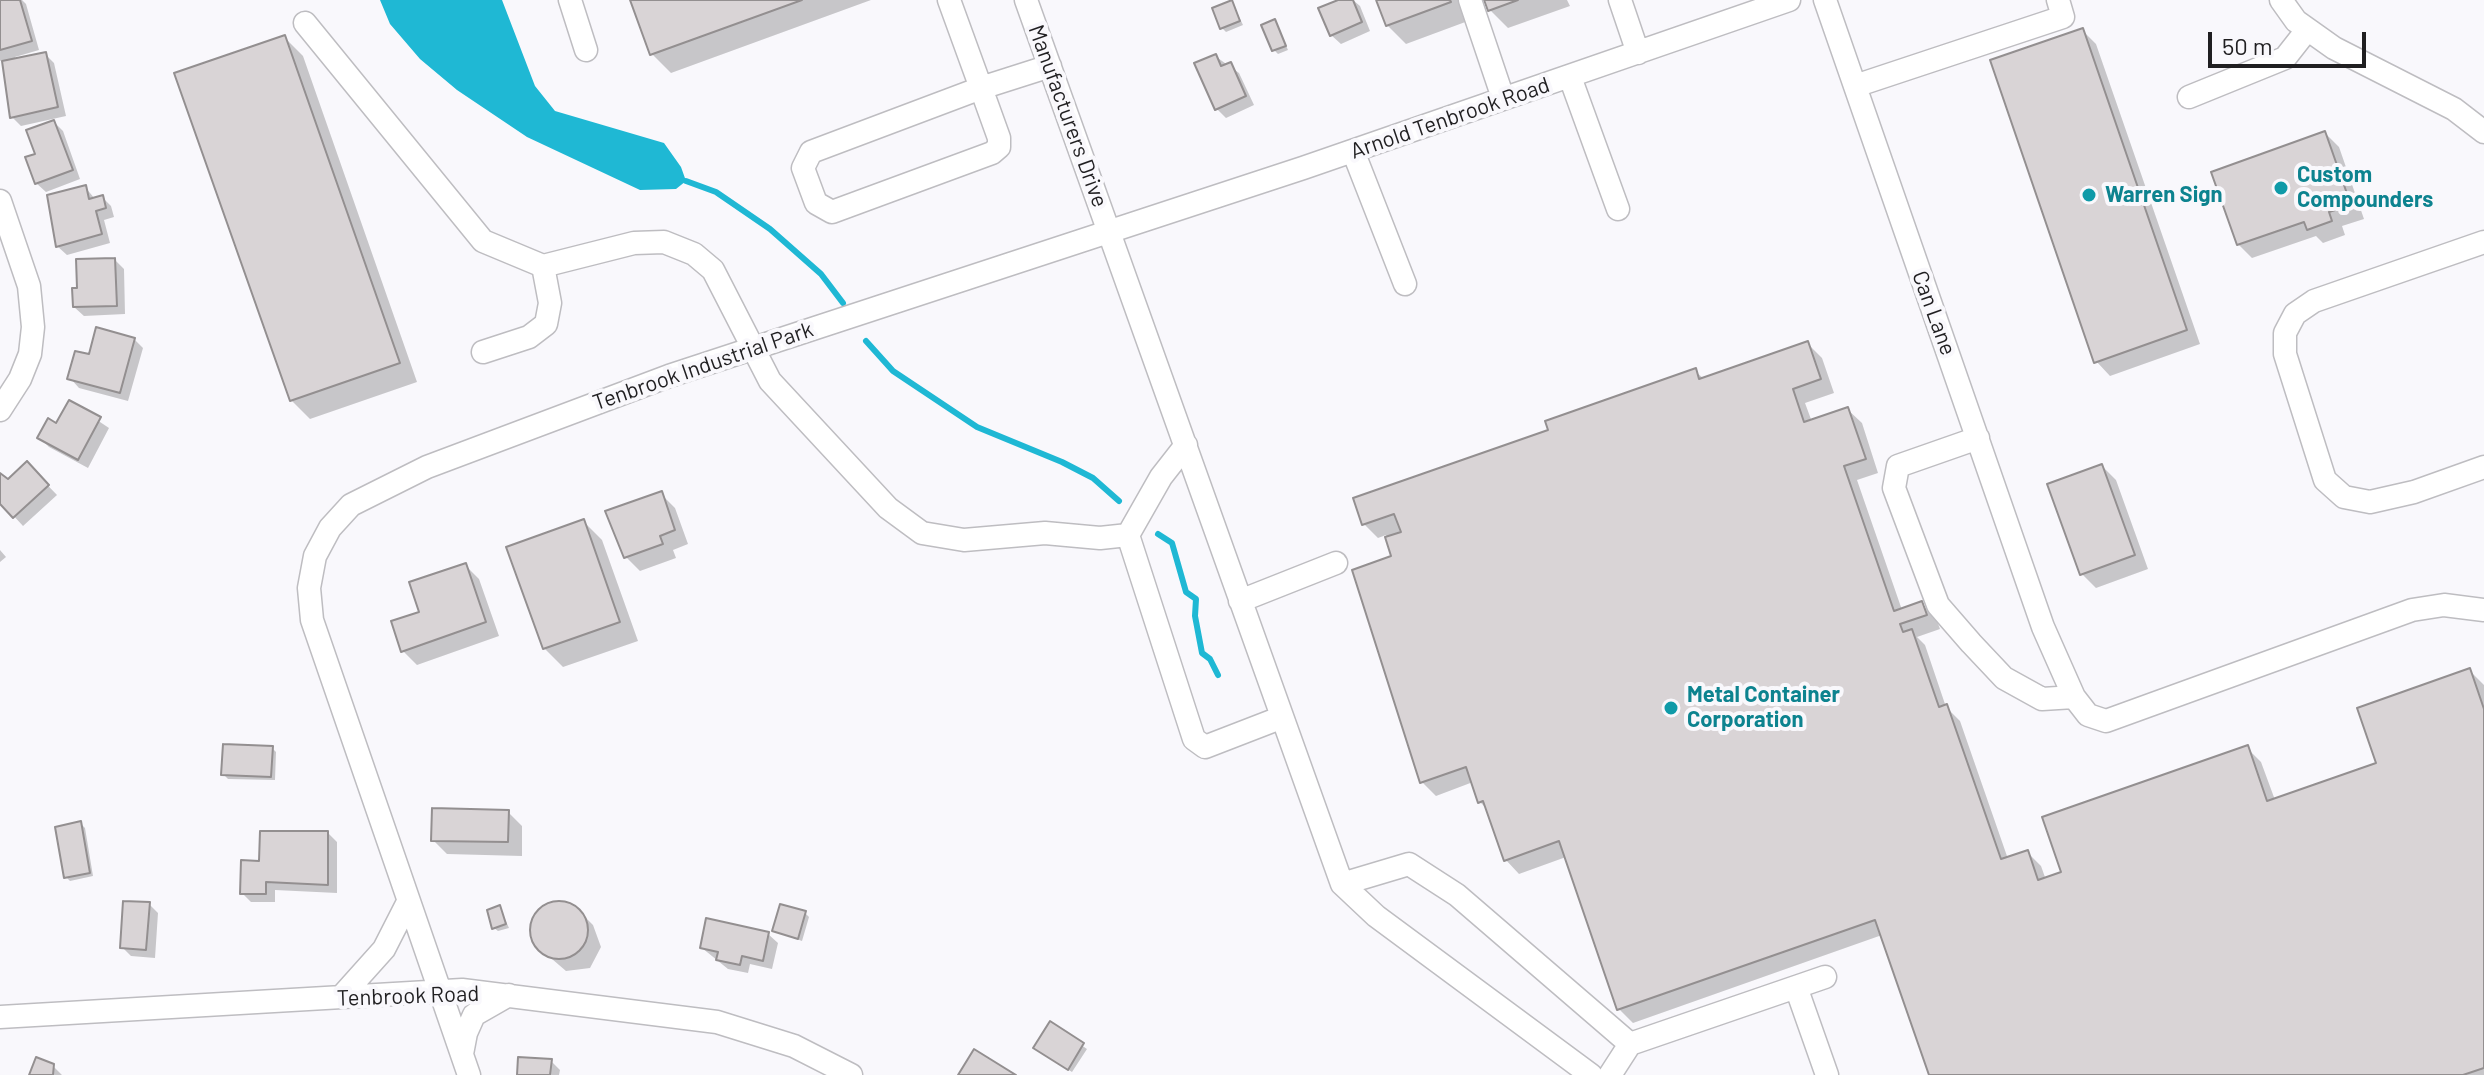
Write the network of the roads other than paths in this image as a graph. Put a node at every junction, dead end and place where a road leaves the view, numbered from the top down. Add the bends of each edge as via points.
1 (570, 0) edge
2 (949, 0) edge
3 (1026, 0) edge
4 (1470, 0) edge
5 (1620, 0) edge
6 (1789, 0) edge
7 (1825, 0) edge
8 (2058, 0) edge
9 (2281, 0) edge
10 (305, 23) dead end
11 (2307, 30) junction
12 (586, 50) dead end
13 (1638, 53) junction
14 (1050, 66) junction
15 (1570, 77) junction
16 (1855, 86) junction
17 (981, 88) junction
18 (2189, 97) dead end
19 (1503, 98) junction
20 (2484, 132) edge
21 (1353, 151) junction
22 (0, 201) edge
23 (1618, 209) dead end
24 (1110, 232) junction
25 (2484, 242) edge
26 (543, 266) junction
27 (1405, 284) dead end
28 (751, 349) junction
29 (483, 352) dead end
30 (0, 410) edge
31 (1978, 438) junction
32 (1186, 445) junction
33 (2484, 467) edge
34 (1128, 535) junction
35 (1336, 563) dead end
36 (1240, 601) junction
37 (2484, 610) edge
38 (2074, 697) junction
39 (1280, 718) junction
40 (1342, 884) junction
41 (408, 902) junction
42 (1825, 977) dead end
43 (1796, 987) junction
44 (438, 992) junction
45 (510, 995) junction
46 (341, 997) junction
47 (0, 1017) edge
48 (1630, 1044) junction
49 (465, 1065) edge
50 (851, 1075) edge
51 (1591, 1075) edge
52 (1610, 1075) edge
53 (1827, 1075) edge

1 - 12 street
2 - 17 street
3 - 14 street, Manufacturers Drive
4 - 19 street
5 - 13 street
6 - 13 street, Arnold Tenbrook Road
7 - 16 street, Can Lane
8 - 16 street via 2063,17
9 - 11 street
10 - 26 street via 483,241
11 - 18 street via 2285,58
11 - 20 street via 2454,109
13 - 15 street, Arnold Tenbrook Road
14 - 17 street
14 - 24 street, Manufacturers Drive
15 - 19 street, Arnold Tenbrook Road
15 - 23 street
16 - 31 street, Can Lane
17 - 17 street via 811,152 803,168 816,203 832,212 992,153 999,138
19 - 21 street, Arnold Tenbrook Road
21 - 24 street, Arnold Tenbrook Road
21 - 27 street
22 - 30 street via 29,286 33,327 30,354
24 - 28 street, Tenbrook Industrial Park
24 - 32 street
25 - 33 street via 2314,301 2295,314 2285,333 2285,354 2325,480 2344,497 2370,502
26 - 28 street via 634,243 679,247 713,270
26 - 29 street via 550,303 546,324 529,337
28 - 34 street via 770,381 888,508 922,533 964,540 1045,533
28 - 41 street, Tenbrook Industrial Park via 417,471 362,498 326,533 310,575 312,620
31 - 38 street, Can Lane via 2043,627
31 - 38 street via 1898,466 1894,488 1938,605 2004,678 2042,699
32 - 34 street
32 - 36 street
34 - 39 street via 1194,739 1205,747
35 - 36 street
36 - 39 street
37 - 38 street via 2444,605 2412,610 2106,721 2088,715
39 - 40 street
40 - 48 street via 1409,864 1457,895
40 - 51 street via 1376,916
41 - 44 street, Tenbrook Industrial Park
41 - 46 street via 384,949
42 - 43 street
43 - 48 street
43 - 53 street
44 - 45 street, Tenbrook Road
44 - 46 street, Tenbrook Road
44 - 49 street
45 - 49 street via 474,1015 466,1033
45 - 50 street, Tenbrook Road via 717,1022 794,1046
46 - 47 street, Tenbrook Road
48 - 52 street

